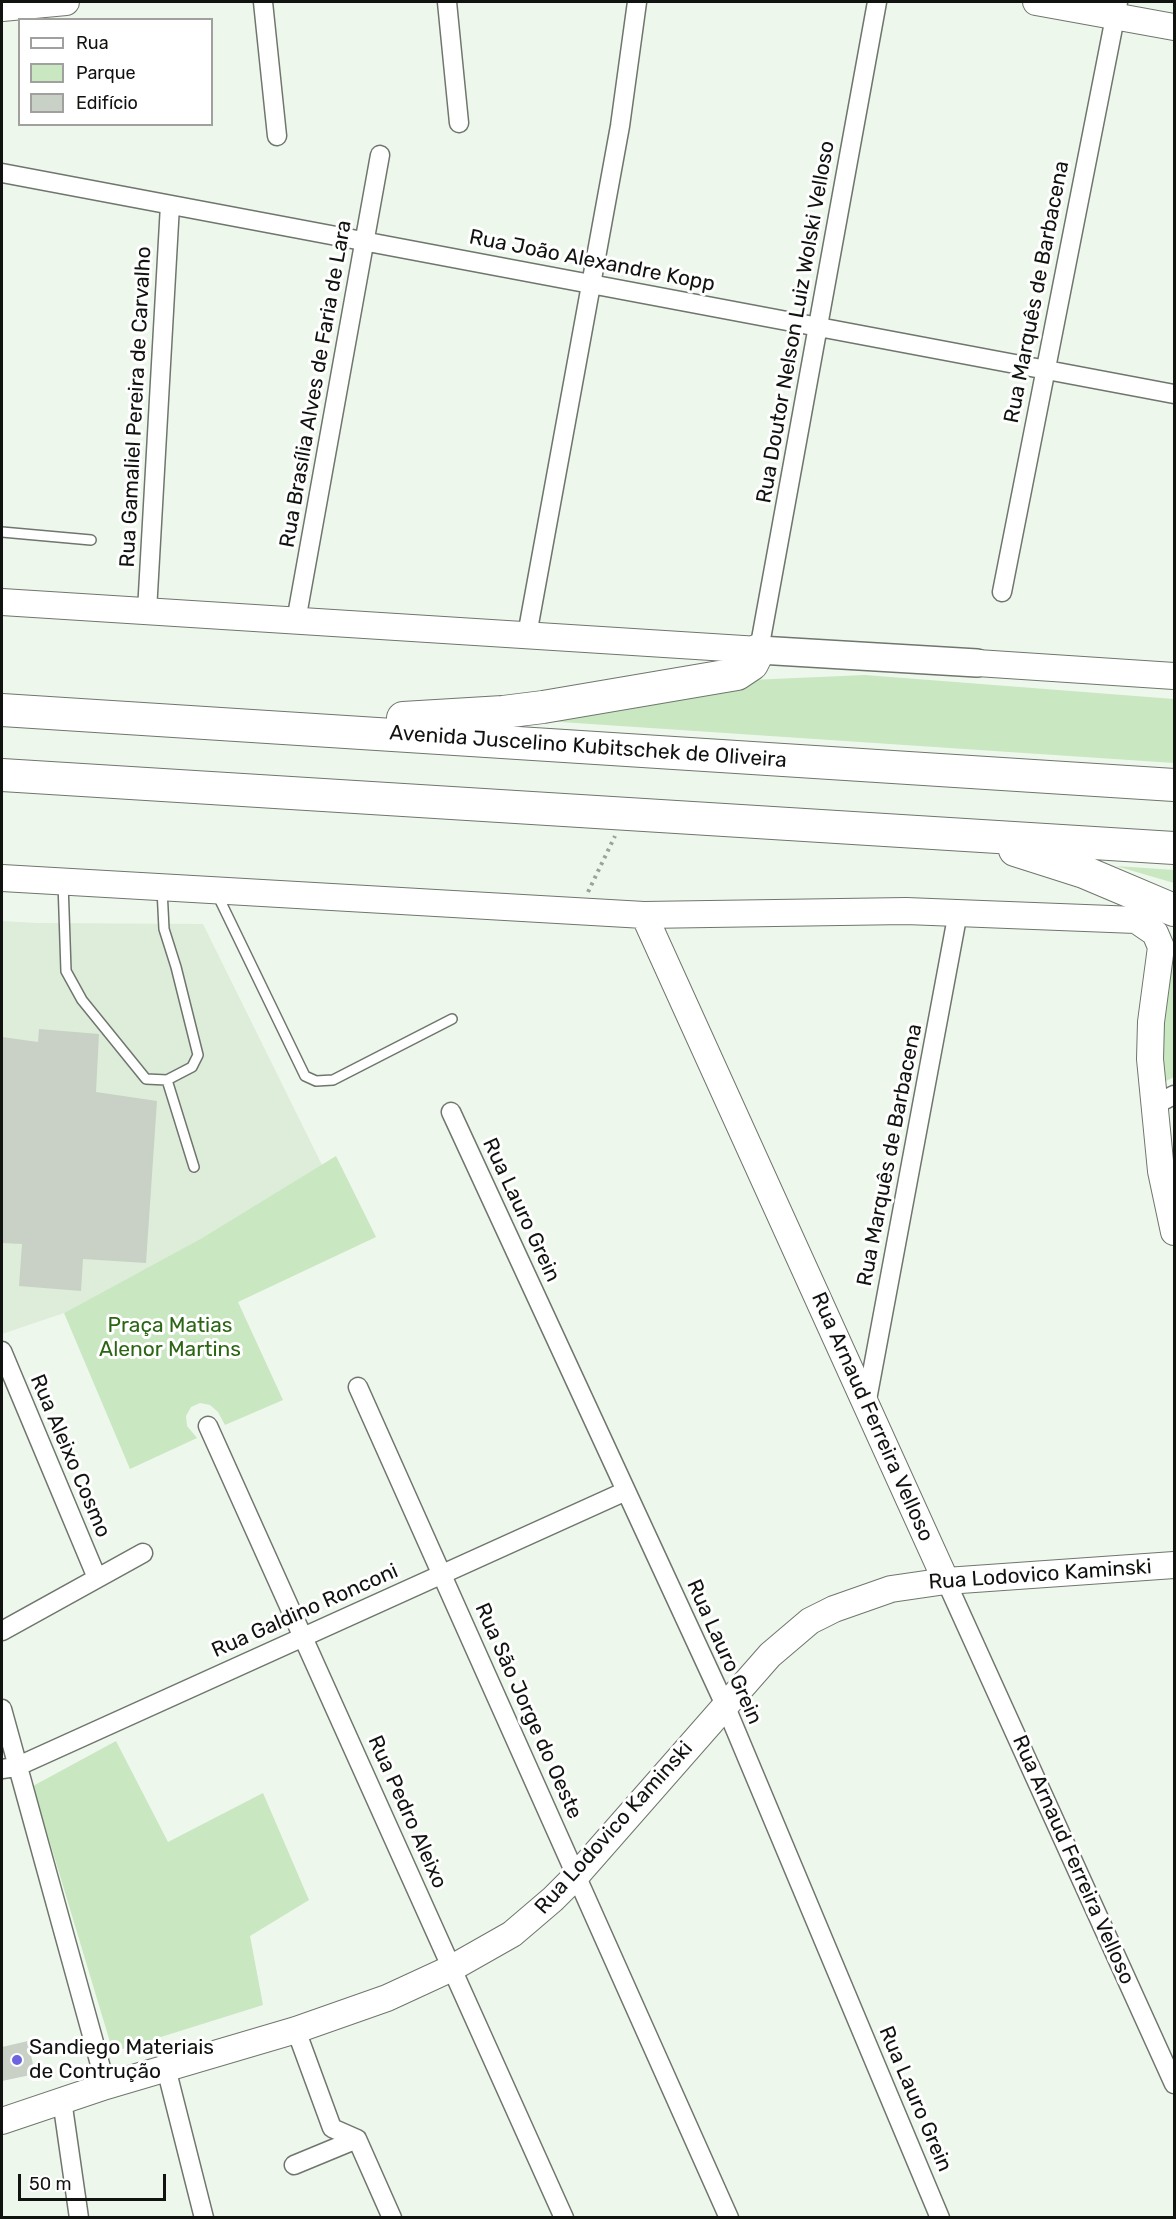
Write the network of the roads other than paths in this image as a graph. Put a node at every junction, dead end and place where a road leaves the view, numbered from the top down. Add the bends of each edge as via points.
1 (66, 2) edge
2 (264, 2) edge
3 (447, 2) edge
4 (638, 2) edge
5 (877, 2) edge
6 (1036, 2) edge
7 (2, 8) edge
8 (1116, 9) edge
9 (1174, 27) edge
10 (459, 123) dead end
11 (277, 136) dead end
12 (380, 155) dead end
13 (2, 173) edge
14 (170, 205) junction
15 (364, 241) junction
16 (591, 284) junction
17 (818, 327) junction
18 (1045, 370) junction
19 (1174, 394) edge
20 (2, 532) edge
21 (91, 540) dead end
22 (1002, 592) dead end
23 (2, 602) edge
24 (147, 611) junction
25 (296, 621) junction
26 (527, 635) junction
27 (759, 650) junction
28 (977, 663) joint
29 (1174, 675) edge
30 (2, 710) edge
31 (231, 724) junction
32 (2, 775) edge
33 (1174, 785) edge
34 (959, 834) junction
35 (1174, 848) edge
36 (2, 878) edge
37 (63, 881) junction
38 (162, 887) junction
39 (215, 890) junction
40 (1174, 910) edge
41 (958, 912) junction
42 (644, 915) junction
43 (452, 1020) dead end
44 (167, 1080) junction
45 (1164, 1100) edge
46 (451, 1112) dead end
47 (194, 1167) dead end
48 (1174, 1232) edge
49 (2, 1351) edge
50 (358, 1387) dead end
51 (866, 1405) junction
52 (208, 1426) dead end
53 (626, 1491) junction
54 (143, 1553) dead end
55 (1174, 1565) edge
56 (442, 1574) junction
57 (97, 1578) junction
58 (946, 1581) junction
59 (2, 1631) edge
60 (303, 1637) junction
61 (725, 1705) junction
62 (2, 1709) edge
63 (9, 1768) edge
64 (576, 1876) junction
65 (452, 1968) junction
66 (296, 2030) junction
67 (166, 2068) junction
68 (1174, 2084) edge
69 (106, 2086) junction
70 (62, 2100) junction
71 (2, 2121) edge
72 (357, 2139) junction
73 (294, 2165) dead end
74 (78, 2217) edge
75 (204, 2217) edge
76 (392, 2217) edge
77 (564, 2217) edge
78 (729, 2217) edge
79 (940, 2217) edge

1 - 7 street
2 - 11 street
3 - 10 street
4 - 16 street
5 - 17 street, Rua Doutor Nelson Luiz Wolski Velloso
6 - 8 street
8 - 9 street
8 - 18 street, Rua Marquês de Barbacena
12 - 15 street, Rua Brasília Alves de Faria de Lara
13 - 14 street, Rua João Alexandre Kopp
14 - 15 street, Rua João Alexandre Kopp
14 - 24 street, Rua Gamaliel Pereira de Carvalho
15 - 16 street, Rua João Alexandre Kopp
15 - 25 street, Rua Brasília Alves de Faria de Lara
16 - 17 street, Rua João Alexandre Kopp
16 - 26 street
17 - 18 street, Rua João Alexandre Kopp
17 - 27 street, Rua Doutor Nelson Luiz Wolski Velloso
18 - 19 street, Rua João Alexandre Kopp
18 - 22 street, Rua Marquês de Barbacena
20 - 21 lane
23 - 24 street
24 - 25 street
25 - 26 street
26 - 27 street
27 - 28 main road
27 - 31 highway via 752,664 737,674 543,708 458,716
28 - 29 street
30 - 31 highway, Avenida Juscelino Kubitschek de Oliveira
31 - 33 highway, Avenida Juscelino Kubitschek de Oliveira
32 - 34 highway
34 - 35 highway
34 - 40 highway via 1054,862
36 - 37 street
37 - 38 street
37 - 44 lane via 66,971 82,1000 146,1079
38 - 39 street
38 - 44 lane via 164,929 198,1054 192,1067
39 - 42 street
39 - 43 lane via 305,1076 316,1081 333,1080
41 - 42 street
41 - 45 street via 1136,920 1155,933 1161,947 1150,1039
41 - 51 street, Rua Marquês de Barbacena
42 - 51 street, Rua Arnaud Ferreira Velloso
44 - 47 lane
45 - 48 street via 1161,1172
46 - 53 street, Rua Lauro Grein
49 - 57 street, Rua Aleixo Cosmo
50 - 56 street, Rua São Jorge do Oeste
51 - 58 street, Rua Arnaud Ferreira Velloso
52 - 60 street, Rua Pedro Aleixo
53 - 56 street, Rua Galdino Ronconi
53 - 61 street, Rua Lauro Grein
54 - 57 street
55 - 58 street, Rua Lodovico Kaminski
56 - 60 street, Rua Galdino Ronconi
56 - 64 street, Rua São Jorge do Oeste
57 - 59 street
58 - 61 street, Rua Lodovico Kaminski via 891,1589 810,1621 770,1655
58 - 68 street, Rua Arnaud Ferreira Velloso
60 - 63 street, Rua Galdino Ronconi
60 - 65 street, Rua Pedro Aleixo
61 - 64 street, Rua Lodovico Kaminski
61 - 79 street, Rua Lauro Grein
62 - 63 street
63 - 69 street
64 - 65 street, Rua Lodovico Kaminski via 512,1934
64 - 78 street, Rua São Jorge do Oeste
65 - 66 street, Rua Lodovico Kaminski via 387,1998
65 - 77 street, Rua Pedro Aleixo
66 - 67 street, Rua Lodovico Kaminski
66 - 72 street via 332,2128
67 - 69 street, Rua Lodovico Kaminski
67 - 75 street
69 - 70 street, Rua Lodovico Kaminski
70 - 71 street, Rua Lodovico Kaminski
70 - 74 street
72 - 73 street
72 - 76 street

